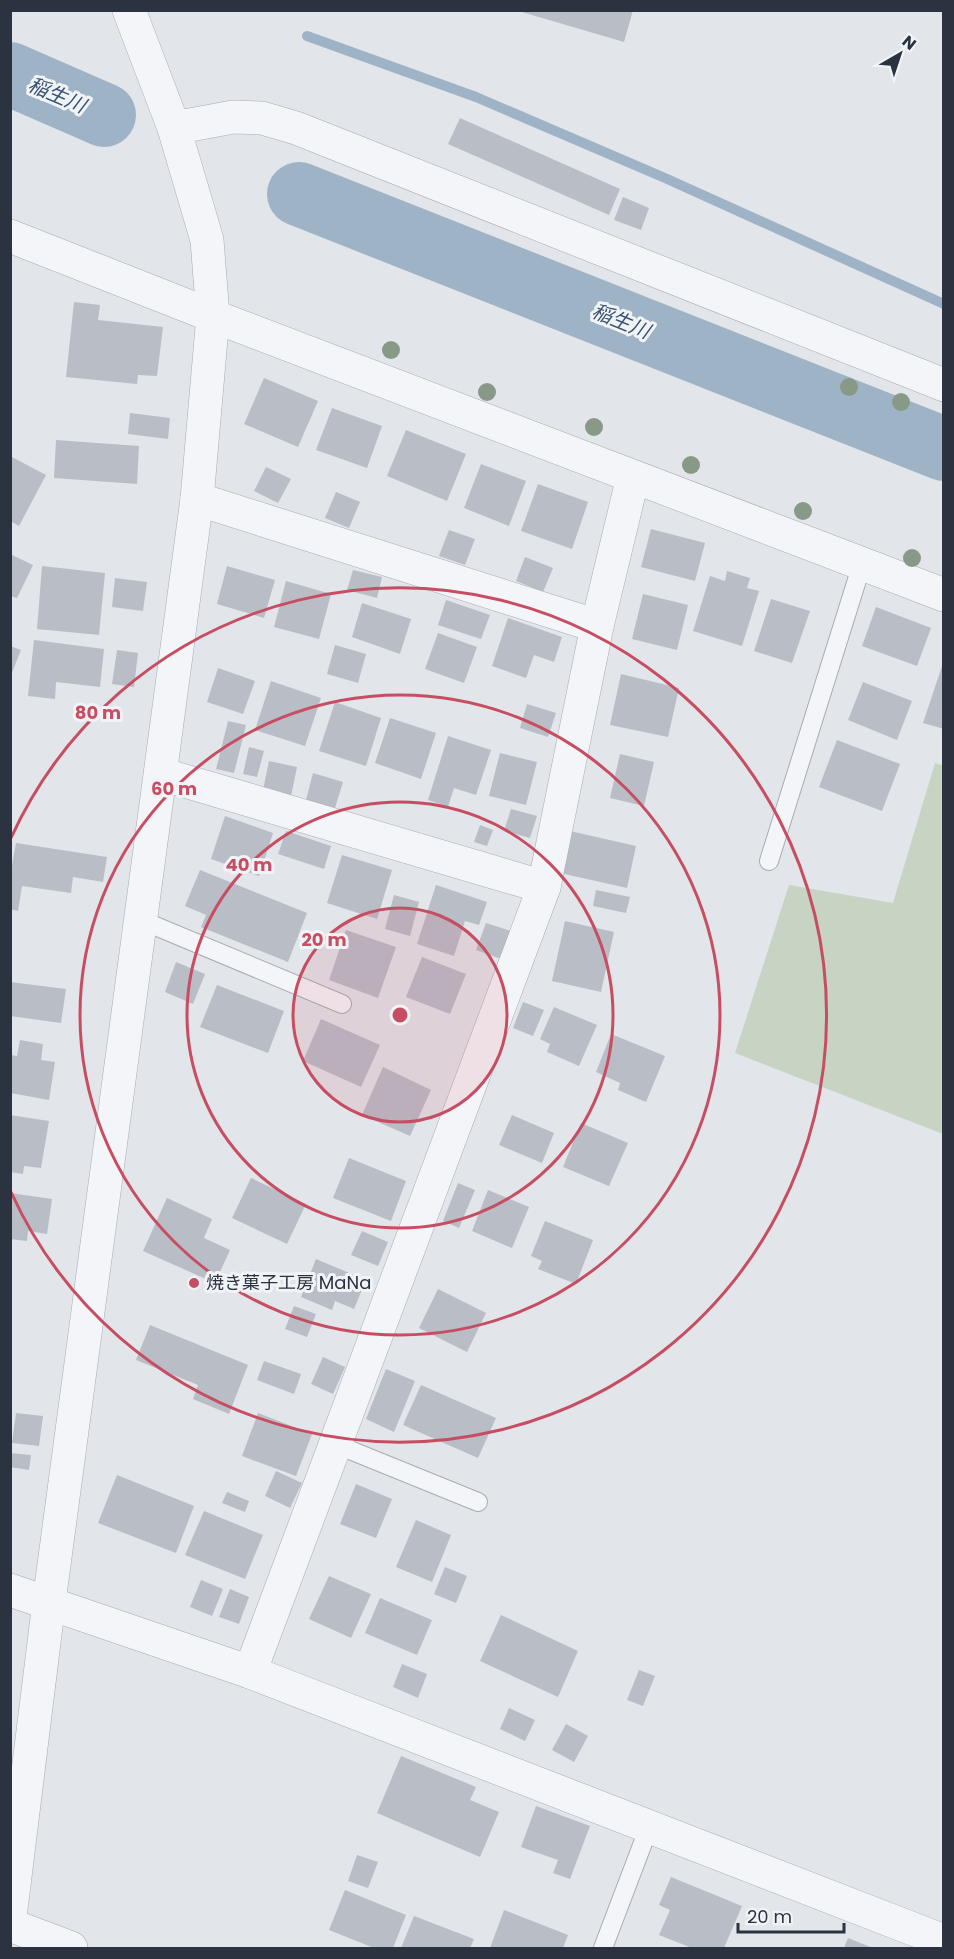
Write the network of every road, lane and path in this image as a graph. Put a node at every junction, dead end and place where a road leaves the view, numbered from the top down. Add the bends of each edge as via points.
1 (129, 10) edge
2 (174, 128) junction
3 (10, 236) edge
4 (213, 316) junction
5 (944, 385) edge
6 (633, 477) junction
7 (197, 499) junction
8 (862, 564) junction
9 (944, 595) edge
10 (597, 626) junction
11 (161, 774) junction
12 (769, 861) dead end
13 (544, 887) junction
14 (141, 920) junction
15 (342, 1004) dead end
16 (335, 1444) junction
17 (478, 1502) dead end
18 (10, 1590) edge
19 (49, 1602) junction
20 (250, 1672) junction
21 (649, 1827) junction
22 (10, 1917) edge
23 (10, 1925) edge
24 (944, 1941) edge
25 (71, 1948) edge
26 (603, 1948) edge

1 - 2 street
2 - 4 street via 207,240
2 - 5 street via 233,117 262,118 296,128
3 - 4 street
4 - 6 street
4 - 7 street
6 - 8 street
6 - 10 street
7 - 10 street
7 - 11 street
8 - 9 street
8 - 12 lane
10 - 13 street
11 - 13 street
11 - 14 street
13 - 16 street
14 - 15 lane
14 - 19 street
16 - 17 lane
16 - 20 street
18 - 19 street
19 - 20 street
19 - 22 street
20 - 21 street
21 - 24 street
21 - 26 lane
23 - 25 street

